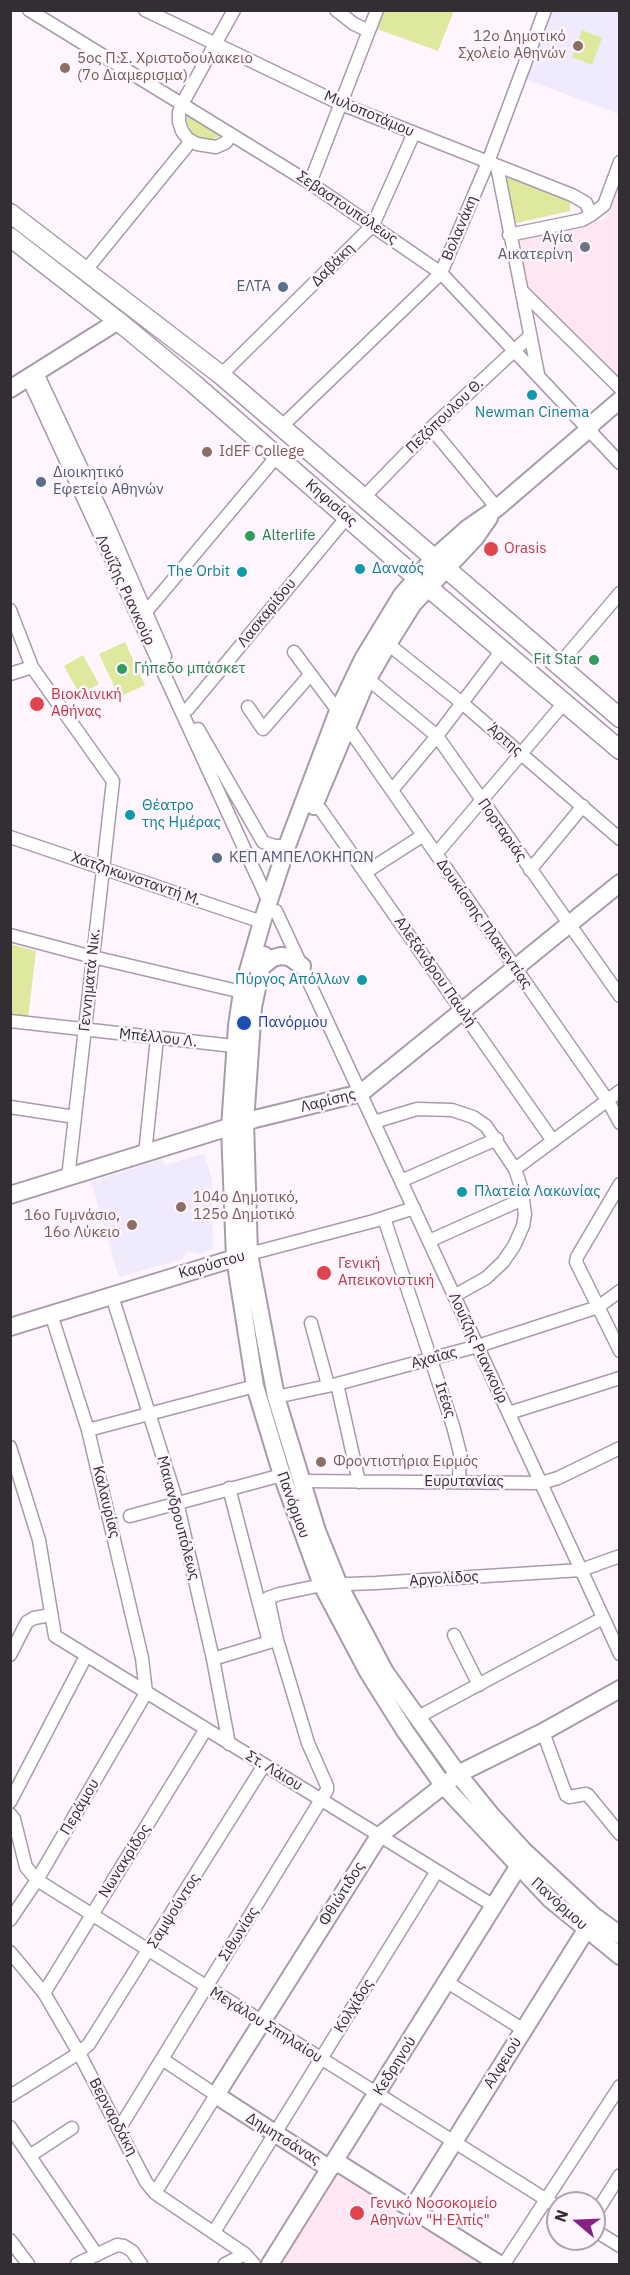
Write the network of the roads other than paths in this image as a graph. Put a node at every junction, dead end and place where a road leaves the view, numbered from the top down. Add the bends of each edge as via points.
1 (29, 10) edge
2 (145, 10) edge
3 (234, 10) edge
4 (336, 10) edge
5 (377, 10) edge
6 (545, 10) edge
7 (369, 31) junction
8 (216, 45) junction
9 (182, 104) junction
10 (341, 104) junction
11 (414, 134) junction
12 (232, 135) junction
13 (191, 141) junction
14 (620, 162) edge
15 (493, 164) junction
16 (310, 183) junction
17 (10, 213) edge
18 (591, 215) junction
19 (374, 225) junction
20 (509, 235) junction
21 (10, 237) edge
22 (86, 270) junction
23 (441, 273) junction
24 (521, 290) junction
25 (118, 321) junction
26 (530, 336) junction
27 (515, 350) junction
28 (221, 375) junction
29 (538, 375) junction
30 (32, 376) junction
31 (620, 387) edge
32 (10, 389) edge
33 (620, 400) edge
34 (620, 408) edge
35 (282, 427) junction
36 (431, 428) junction
37 (589, 429) junction
38 (277, 456) junction
39 (620, 463) edge
40 (363, 498) junction
41 (497, 508) junction
42 (347, 517) junction
43 (439, 564) junction
44 (422, 582) junction
45 (620, 593) edge
46 (10, 610) edge
47 (146, 613) junction
48 (388, 644) junction
49 (502, 650) junction
50 (294, 652) dead end
51 (558, 666) junction
52 (32, 667) junction
53 (10, 674) edge
54 (310, 675) junction
55 (366, 682) junction
56 (462, 703) junction
57 (564, 703) junction
58 (248, 707) dead end
59 (188, 709) junction
60 (617, 711) edge
61 (343, 718) junction
62 (437, 736) junction
63 (620, 750) edge
64 (521, 754) junction
65 (392, 790) junction
66 (481, 801) junction
67 (314, 806) junction
68 (583, 806) junction
69 (422, 836) junction
70 (10, 837) edge
71 (620, 839) edge
72 (287, 846) junction
73 (436, 854) junction
74 (103, 868) junction
75 (530, 870) junction
76 (366, 872) junction
77 (620, 883) edge
78 (272, 905) junction
79 (262, 922) junction
80 (568, 925) junction
81 (10, 935) edge
82 (93, 957) junction
83 (302, 966) junction
84 (260, 968) junction
85 (515, 969) junction
86 (618, 991) edge
87 (242, 992) junction
88 (463, 1012) junction
89 (10, 1021) edge
90 (85, 1030) junction
91 (157, 1038) junction
92 (234, 1046) junction
93 (620, 1091) edge
94 (361, 1093) junction
95 (608, 1101) junction
96 (10, 1107) edge
97 (75, 1117) junction
98 (374, 1122) junction
99 (620, 1123) edge
100 (237, 1125) junction
101 (497, 1140) junction
102 (553, 1141) junction
103 (145, 1154) junction
104 (515, 1169) junction
105 (68, 1178) junction
106 (401, 1181) junction
107 (620, 1184) edge
108 (522, 1193) junction
109 (10, 1196) edge
110 (414, 1208) junction
111 (384, 1218) junction
112 (429, 1241) junction
113 (242, 1256) junction
114 (620, 1291) edge
115 (112, 1296) junction
116 (454, 1296) junction
117 (598, 1307) junction
118 (51, 1314) junction
119 (311, 1323) dead end
120 (10, 1327) edge
121 (478, 1346) junction
122 (620, 1352) edge
123 (430, 1358) junction
124 (620, 1378) edge
125 (332, 1385) junction
126 (255, 1386) junction
127 (276, 1396) junction
128 (508, 1413) junction
129 (150, 1414) junction
130 (88, 1430) junction
131 (10, 1447) edge
132 (620, 1448) edge
133 (282, 1475) junction
134 (300, 1481) junction
135 (359, 1482) junction
136 (459, 1482) junction
137 (541, 1483) junction
138 (229, 1488) junction
139 (177, 1502) junction
140 (130, 1516) dead end
141 (620, 1556) edge
142 (581, 1570) junction
143 (322, 1585) junction
144 (339, 1585) junction
145 (51, 1615) junction
146 (603, 1618) junction
147 (454, 1635) dead end
148 (273, 1641) junction
149 (620, 1654) edge
150 (10, 1655) edge
151 (86, 1656) junction
152 (213, 1659) junction
153 (479, 1685) junction
154 (620, 1689) edge
155 (146, 1693) junction
156 (418, 1717) junction
157 (206, 1729) junction
158 (543, 1732) junction
159 (229, 1744) junction
160 (264, 1765) junction
161 (458, 1774) junction
162 (443, 1785) junction
163 (321, 1800) junction
164 (10, 1802) edge
165 (10, 1814) edge
166 (620, 1834) edge
167 (379, 1836) junction
168 (518, 1867) junction
169 (437, 1871) junction
170 (37, 1880) junction
171 (494, 1906) junction
172 (92, 1915) junction
173 (10, 1920) edge
174 (590, 1923) junction
175 (620, 1935) edge
176 (149, 1951) junction
177 (10, 1952) edge
178 (620, 1956) edge
179 (447, 1982) junction
180 (206, 1987) junction
181 (44, 1993) junction
182 (262, 2022) junction
183 (524, 2030) junction
184 (79, 2053) junction
185 (162, 2059) junction
186 (321, 2059) junction
187 (620, 2086) edge
188 (378, 2093) junction
189 (216, 2095) junction
190 (10, 2096) edge
191 (10, 2127) edge
192 (72, 2128) dead end
193 (119, 2128) junction
194 (274, 2134) junction
195 (455, 2141) junction
196 (31, 2155) junction
197 (331, 2166) junction
198 (620, 2175) edge
199 (551, 2191) edge
200 (155, 2193) junction
201 (606, 2197) edge
202 (546, 2199) joint
203 (412, 2209) junction
204 (214, 2232) junction
205 (606, 2237) edge
206 (12, 2244) edge
207 (620, 2246) edge
208 (244, 2254) junction
209 (97, 2255) junction
210 (28, 2265) edge
211 (77, 2265) edge
212 (141, 2265) edge
213 (225, 2265) edge
214 (254, 2265) edge
215 (269, 2265) edge
216 (499, 2265) edge
217 (504, 2265) edge

1 - 9 street, Σεβαστουπόλεως
2 - 8 street, Μυλοποτάμου
3 - 8 street
4 - 7 street
5 - 7 street
6 - 15 street, Βολανάκη
7 - 10 street
8 - 9 street
8 - 10 street, Μυλοποτάμου
9 - 12 street, Σεβαστουπόλεως
9 - 13 street via 179,122
10 - 11 street, Μυλοποτάμου
10 - 16 street
11 - 15 street, Μυλοποτάμου
11 - 19 street, Δαβάκη
12 - 13 street via 216,147
12 - 16 street, Σεβαστουπόλεως
13 - 22 street
14 - 18 street via 604,205
15 - 18 street, Μυλοποτάμου via 572,195 586,203
15 - 20 street
15 - 23 street, Βολανάκη
16 - 19 street, Σεβαστουπόλεως
17 - 22 main road, Κηφισίας
18 - 20 street
19 - 23 street, Σεβαστουπόλεως
19 - 28 street, Δαβάκη
20 - 24 street
21 - 25 main road, Κηφισίας
22 - 28 main road, Κηφισίας
23 - 27 street, Σεβαστουπόλεως
23 - 35 street, Βολανάκη
24 - 26 street
24 - 31 street
25 - 30 street
25 - 38 main road, Κηφισίας
26 - 27 street, Πεζόπουλου Θ.
26 - 29 street
27 - 29 street, Σεβαστουπόλεως
27 - 36 street, Πεζόπουλου Θ.
28 - 35 main road, Κηφισίας
29 - 37 street, Σεβαστουπόλεως
30 - 32 street
30 - 47 street, Λουΐζης Ριανκούρ via 105,518
30 - 78 street, Λουΐζης Ριανκούρ
33 - 37 street
34 - 37 street
35 - 40 main road, Κηφισίας
36 - 40 street, Πεζόπουλου Θ.
36 - 41 street
37 - 39 street, Σεβαστουπόλεως
37 - 41 street, Πανόρμου
38 - 42 main road, Κηφισίας
38 - 47 street
40 - 43 main road, Κηφισίας
41 - 43 street, Πανόρμου via 475,538
42 - 44 main road, Κηφισίας
42 - 59 street, Λασκαρίδου
43 - 44 street, Πανόρμου
43 - 51 main road, Κηφισίας
44 - 48 street, Πανόρμου
44 - 49 main road, Κηφισίας
44 - 61 street, Πανόρμου via 402,595 363,659
45 - 51 street
46 - 52 street
47 - 59 street, Λουΐζης Ριανκούρ
48 - 55 street, Πανόρμου
48 - 56 street, Άρτης
49 - 56 street
49 - 57 main road, Κηφισίας
50 - 54 street, Δουκίσσης Πλακεντίας
51 - 60 main road, Κηφισίας
52 - 53 street
52 - 74 street, Γεννηματά Νικ. via 113,781
54 - 58 street via 264,729
54 - 61 street, Δουκίσσης Πλακεντίας
55 - 61 street, Πανόρμου
55 - 62 street, Πορταριάς via 374,684
56 - 62 street
56 - 64 street, Άρτης
57 - 63 main road, Κηφισίας
57 - 64 street
59 - 72 street, Λουΐζης Ριανκούρ via 263,842
61 - 65 street, Δουκίσσης Πλακεντίας
61 - 67 street, Πανόρμου
61 - 72 street, Πανόρμου
62 - 65 street
62 - 66 street, Πορταριάς
64 - 66 street
64 - 68 street, Άρτης
65 - 69 street, Δουκίσσης Πλακεντίας
66 - 73 street
66 - 75 street, Πορταριάς
67 - 76 street, Αλεξάνδρου Παυλή via 321,810
67 - 78 street, Πανόρμου
68 - 71 street, Άρτης
68 - 75 street
69 - 73 street, Δουκίσσης Πλακεντίας
69 - 76 street
70 - 74 street, Χατζηκωνσταντή Μ.
72 - 78 street, Πανόρμου
73 - 85 street, Δουκίσσης Πλακεντίας
74 - 79 street, Χατζηκωνσταντή Μ.
74 - 82 street, Γεννηματά Νικ.
75 - 80 street, Πορταριάς
76 - 88 street, Αλεξάνδρου Παυλή
77 - 80 street, Λαρίσης
78 - 79 street, Πανόρμου
78 - 83 street, Λουΐζης Ριανκούρ
78 - 84 street, Πανόρμου
79 - 87 street, Πανόρμου
80 - 85 street, Λαρίσης
80 - 86 street, Πορταριάς
81 - 82 street
82 - 87 street
82 - 90 street, Γεννηματά Νικ.
83 - 84 street via 281,956
83 - 94 street, Λουΐζης Ριανκούρ
84 - 100 street, Πανόρμου
85 - 88 street, Λαρίσης
85 - 95 street, Δουκίσσης Πλακεντίας
87 - 92 street, Πανόρμου
88 - 94 street, Λαρίσης
88 - 102 street, Αλεξάνδρου Παυλή
89 - 90 street, Μπέλλου Λ.
90 - 91 street, Μπέλλου Λ.
90 - 97 street, Γεννηματά Νικ.
91 - 92 street, Μπέλλου Λ.
91 - 103 street
92 - 100 street, Πανόρμου
93 - 95 street
94 - 98 street, Λουΐζης Ριανκούρ
94 - 100 street, Λαρίσης
95 - 99 street, Δουκίσσης Πλακεντίας
95 - 102 street
96 - 97 street
97 - 105 street, Γεννηματά Νικ.
98 - 101 street via 417,1109 452,1110 474,1117
98 - 106 street, Λουΐζης Ριανκούρ
100 - 103 street, Λαρίσης
100 - 113 street, Πανόρμου
101 - 104 street
101 - 106 street
102 - 104 street
103 - 105 street, Λαρίσης
104 - 108 street
105 - 109 street, Λαρίσης
106 - 110 street, Λουΐζης Ριανκούρ
107 - 117 street via 577,1257 578,1268
108 - 112 street
108 - 116 street via 525,1214 514,1246 486,1278
110 - 111 street, Καρύστου
110 - 112 street, Λουΐζης Ριανκούρ
111 - 113 street, Καρύστου
111 - 123 street, Ιτέας
112 - 116 street, Λουΐζης Ριανκούρ
113 - 115 street, Καρύστου
113 - 126 street, Πανόρμου
113 - 127 street, Πανόρμου
114 - 117 street, Αχαΐας
115 - 118 street, Καρύστου
115 - 129 street, Μαιανδρουπόλεως
116 - 121 street, Λουΐζης Ριανκούρ
117 - 121 street, Αχαΐας
117 - 122 street
118 - 120 street, Καρύστου
118 - 130 street, Καλαυρίας
119 - 125 street
121 - 123 street, Αχαΐας
121 - 128 street, Λουΐζης Ριανκούρ
123 - 125 street, Αχαΐας
123 - 136 street, Ιτέας via 460,1453
124 - 128 street
125 - 127 street, Αχαΐας
125 - 135 street
126 - 129 street
126 - 133 street, Πανόρμου
127 - 134 street, Πανόρμου
128 - 137 street, Λουΐζης Ριανκούρ
129 - 130 street
129 - 139 street, Μαιανδρουπόλεως
130 - 155 street, Καλαυρίας via 142,1658
131 - 145 street via 39,1540
132 - 137 street, Ευρυτανίας
133 - 138 street
133 - 143 street, Πανόρμου
134 - 135 street, Ευρυτανίας
134 - 144 street, Πανόρμου
135 - 136 street, Ευρυτανίας
136 - 137 street, Ευρυτανίας
137 - 142 street, Λουΐζης Ριανκούρ
138 - 139 street
138 - 148 street
139 - 140 street
139 - 152 street, Μαιανδρουπόλεως
141 - 142 street, Αργολίδος
142 - 144 street, Αργολίδος
142 - 146 street, Λουΐζης Ριανκούρ
143 - 144 street, Αργολίδος
143 - 148 street, Αργολίδος via 268,1598
143 - 162 street, Πανόρμου via 368,1672
144 - 156 street, Πανόρμου via 385,1672
145 - 150 street via 27,1622
145 - 151 street, Στ. Λάιου via 55,1636
146 - 149 street, Λουΐζης Ριανκούρ
146 - 153 street
147 - 153 street
148 - 152 street
148 - 163 street via 308,1743 327,1785
151 - 155 street, Στ. Λάιου
151 - 164 street
152 - 159 street, Μαιανδρουπόλεως
153 - 156 street
154 - 158 street, Φθιώτιδος
155 - 157 street, Στ. Λάιου
155 - 170 street, Περάμου
156 - 161 street, Πανόρμου
157 - 159 street, Στ. Λάιου
157 - 172 street, Νωνακρίδος
158 - 161 street, Φθιώτιδος
158 - 166 street via 566,1795 588,1795
159 - 160 street, Στ. Λάιου
160 - 163 street, Στ. Λάιου
160 - 176 street, Σαμψούντος
161 - 162 street, Φθιώτιδος
161 - 174 street, Πανόρμου
162 - 167 street, Φθιώτιδος
162 - 168 street, Πανόρμου
163 - 167 street, Στ. Λάιου
163 - 180 street, Σιθωνίας
165 - 170 street, Μεγάλου Σπηλαίου via 26,1867
167 - 169 street, Στ. Λάιου
167 - 182 street, Φθιώτιδος
168 - 171 street, Κεδρηνού
168 - 174 street, Πανόρμου via 550,1899
169 - 171 street, Στ. Λάιου
169 - 186 street, Κολχίδος
170 - 172 street, Μεγάλου Σπηλαίου
170 - 173 street, Περάμου
171 - 179 street, Κεδρηνού
172 - 176 street, Μεγάλου Σπηλαίου
172 - 181 street, Νωνακρίδος
174 - 175 street, Πανόρμου
174 - 178 street, Πανόρμου
174 - 183 street, Αλφειού
176 - 180 street, Μεγάλου Σπηλαίου
176 - 184 street, Σαμψούντος via 89,2044
177 - 181 street, Βερναρδάκη
179 - 183 street
179 - 188 street, Κεδρηνού
180 - 182 street, Μεγάλου Σπηλαίου
180 - 185 street, Σιθωνίας
181 - 184 street, Βερναρδάκη
182 - 186 street, Μεγάλου Σπηλαίου
182 - 189 street, Φθιώτιδος
183 - 195 street, Αλφειού
184 - 190 street, Σαμψούντος
184 - 193 street, Βερναρδάκη
185 - 189 street, Δημητσάνας
185 - 193 street, Σιθωνίας
186 - 188 street, Μεγάλου Σπηλαίου
186 - 194 street, Κολχίδος
187 - 199 street
188 - 195 street, Μεγάλου Σπηλαίου
188 - 197 street, Κεδρηνού
189 - 194 street, Δημητσάνας
189 - 200 street, Φθιώτιδος
191 - 196 street
192 - 196 street
193 - 200 street, Βερναρδάκη
194 - 197 street, Δημητσάνας
194 - 204 street, Κολχίδος
195 - 202 street, Μεγάλου Σπηλαίου
195 - 203 street, Αλφειού
196 - 209 street
197 - 203 street, Δημητσάνας via 339,2164
197 - 215 street, Κεδρηνού
198 - 201 street
200 - 204 street, Βερναρδάκη
202 - 217 street
203 - 216 street, Δημητσάνας
204 - 208 street, Βερναρδάκη
205 - 207 street
206 - 210 street
208 - 213 street
208 - 214 street, Βερναρδάκη
208 - 215 street, Βερναρδάκη
209 - 211 street
209 - 212 street via 117,2245 124,2246

